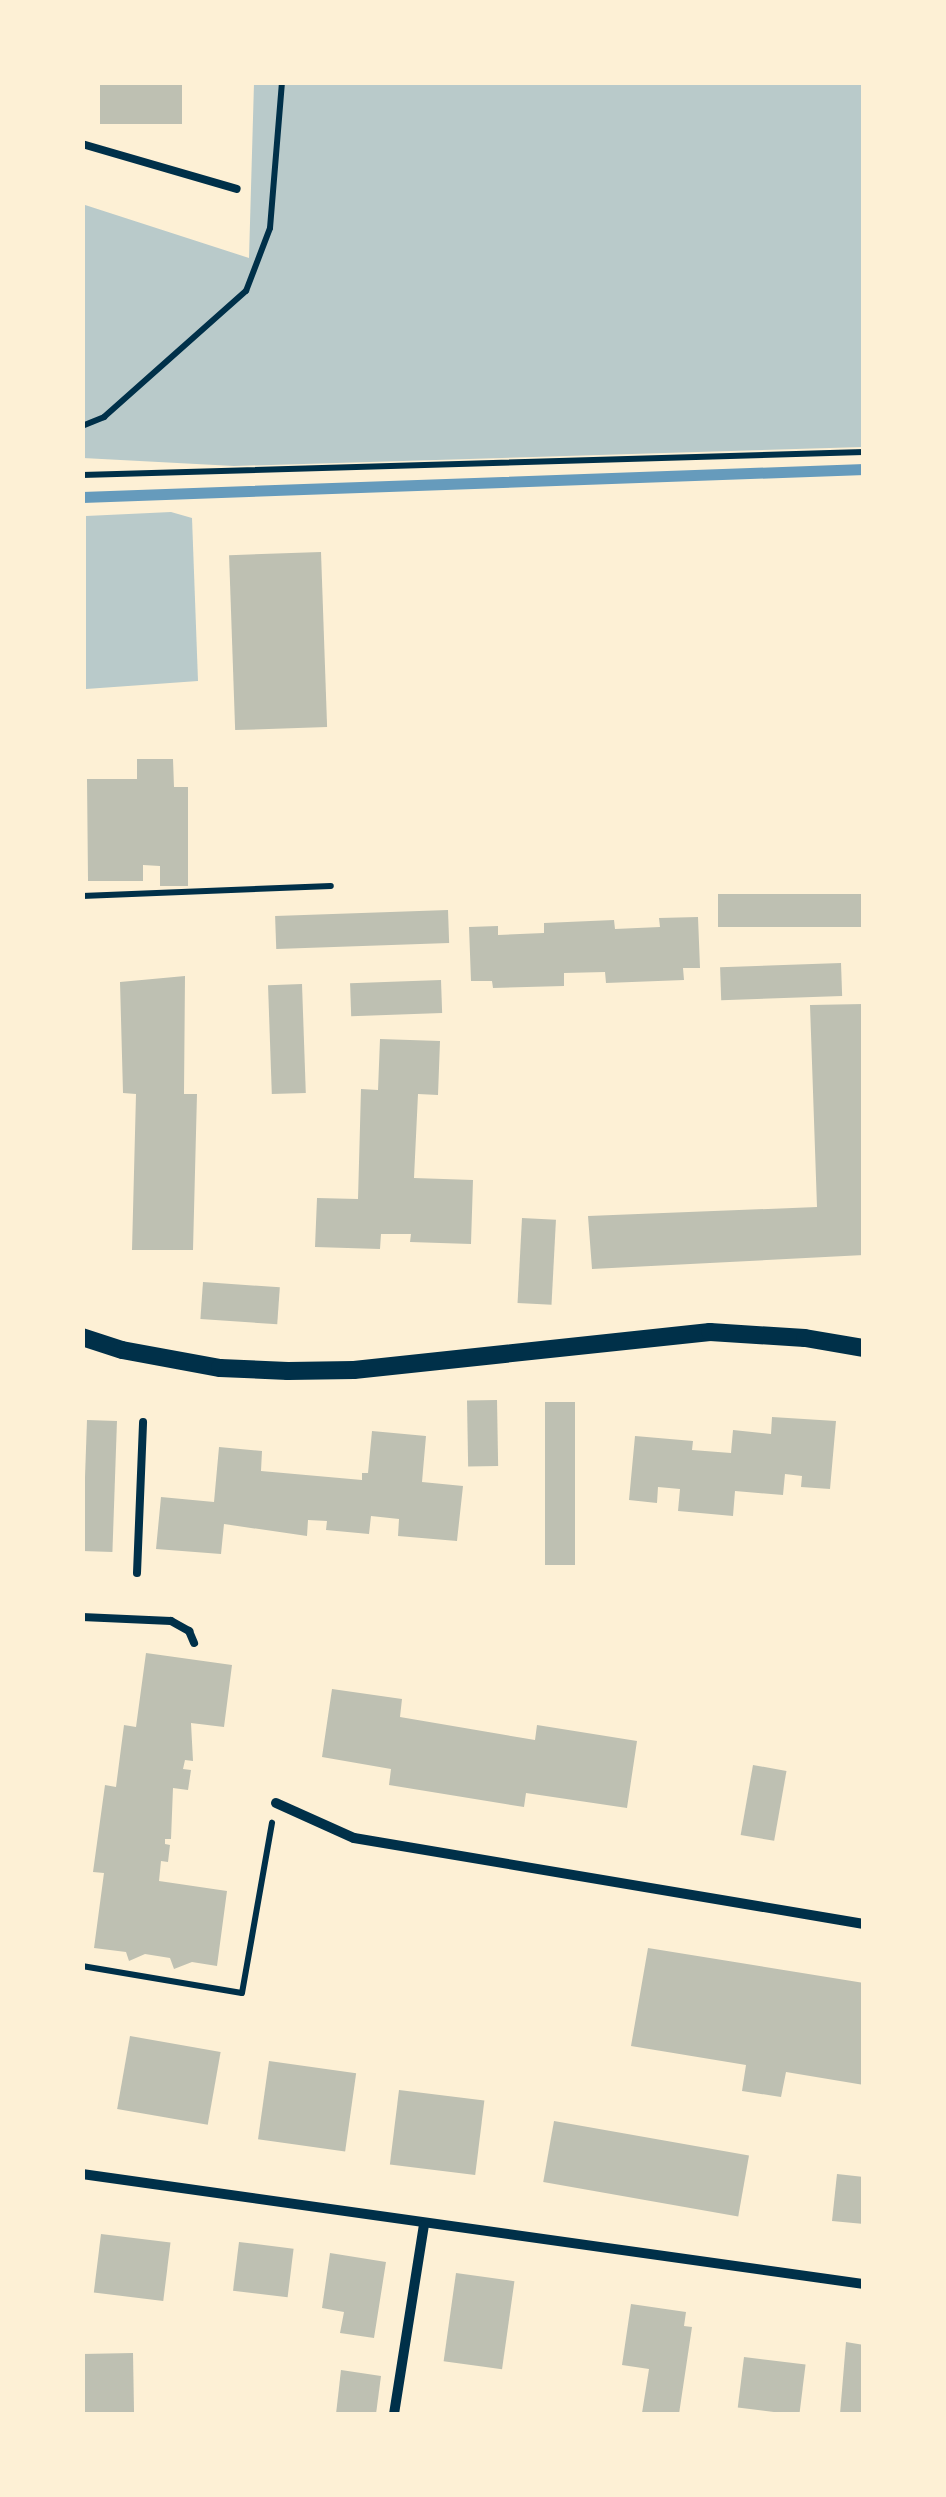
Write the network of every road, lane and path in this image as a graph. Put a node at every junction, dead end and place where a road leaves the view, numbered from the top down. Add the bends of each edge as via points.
1 (282, 82) edge
2 (82, 144) edge
3 (237, 189) dead end
4 (82, 426) edge
5 (864, 452) edge
6 (82, 475) edge
7 (331, 886) dead end
8 (82, 896) edge
9 (82, 1337) edge
10 (864, 1348) edge
11 (143, 1422) dead end
12 (137, 1572) dead end
13 (82, 1616) edge
14 (194, 1643) dead end
15 (276, 1803) joint
16 (864, 1924) edge
17 (82, 1966) edge
18 (82, 2174) edge
19 (424, 2224) junction
20 (864, 2284) edge
21 (394, 2414) edge

1 - 4 path via 270,228 246,290 104,417
2 - 3 lane
5 - 6 path
7 - 8 path
9 - 10 street via 220,1368 288,1371 354,1370 710,1332
11 - 12 lane
13 - 14 lane via 171,1621 189,1631
15 - 16 street via 354,1838
15 - 17 path via 242,1993
18 - 19 street
19 - 20 street
19 - 21 street

